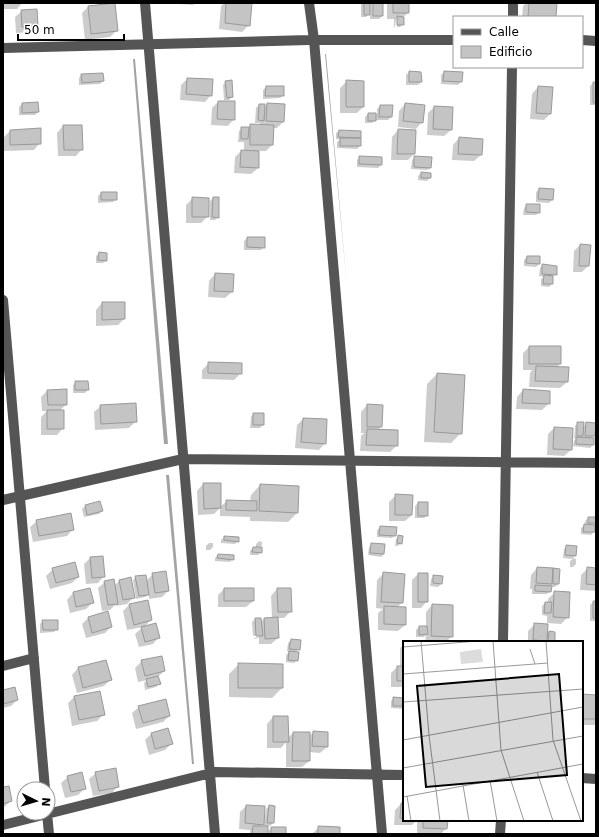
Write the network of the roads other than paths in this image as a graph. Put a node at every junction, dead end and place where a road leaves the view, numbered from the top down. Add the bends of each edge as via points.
1 (145, 3) edge
2 (309, 3) edge
3 (513, 3) edge
4 (513, 16) edge
5 (314, 40) junction
6 (453, 40) edge
7 (583, 40) edge
8 (596, 41) edge
9 (148, 45) junction
10 (3, 48) edge
11 (512, 68) edge
12 (3, 300) edge
13 (6, 379) edge
14 (183, 459) junction
15 (349, 460) junction
16 (506, 462) junction
17 (596, 463) edge
18 (20, 496) junction
19 (3, 500) edge
20 (503, 641) edge
21 (34, 658) junction
22 (3, 666) edge
23 (210, 774) junction
24 (377, 774) junction
25 (403, 775) edge
26 (583, 778) edge
27 (596, 779) edge
28 (44, 781) edge
29 (56, 811) edge
30 (18, 821) edge
31 (48, 821) edge
32 (501, 821) edge
33 (3, 825) edge
34 (49, 834) edge
35 (215, 834) edge
36 (382, 834) edge
37 (500, 834) edge

1 - 9 street
2 - 5 street
3 - 4 street
5 - 6 street
5 - 9 street
5 - 15 street
7 - 8 street
9 - 10 street
9 - 14 street
11 - 16 street
12 - 13 street
13 - 18 street
14 - 15 street
14 - 18 street
14 - 23 street
15 - 16 street
15 - 24 street
16 - 17 street
16 - 20 street
18 - 19 street
18 - 21 street
21 - 22 street
21 - 28 street
23 - 24 street
23 - 29 street
23 - 35 street
24 - 25 street
24 - 36 street
26 - 27 street
30 - 33 street
31 - 34 street
32 - 37 street

